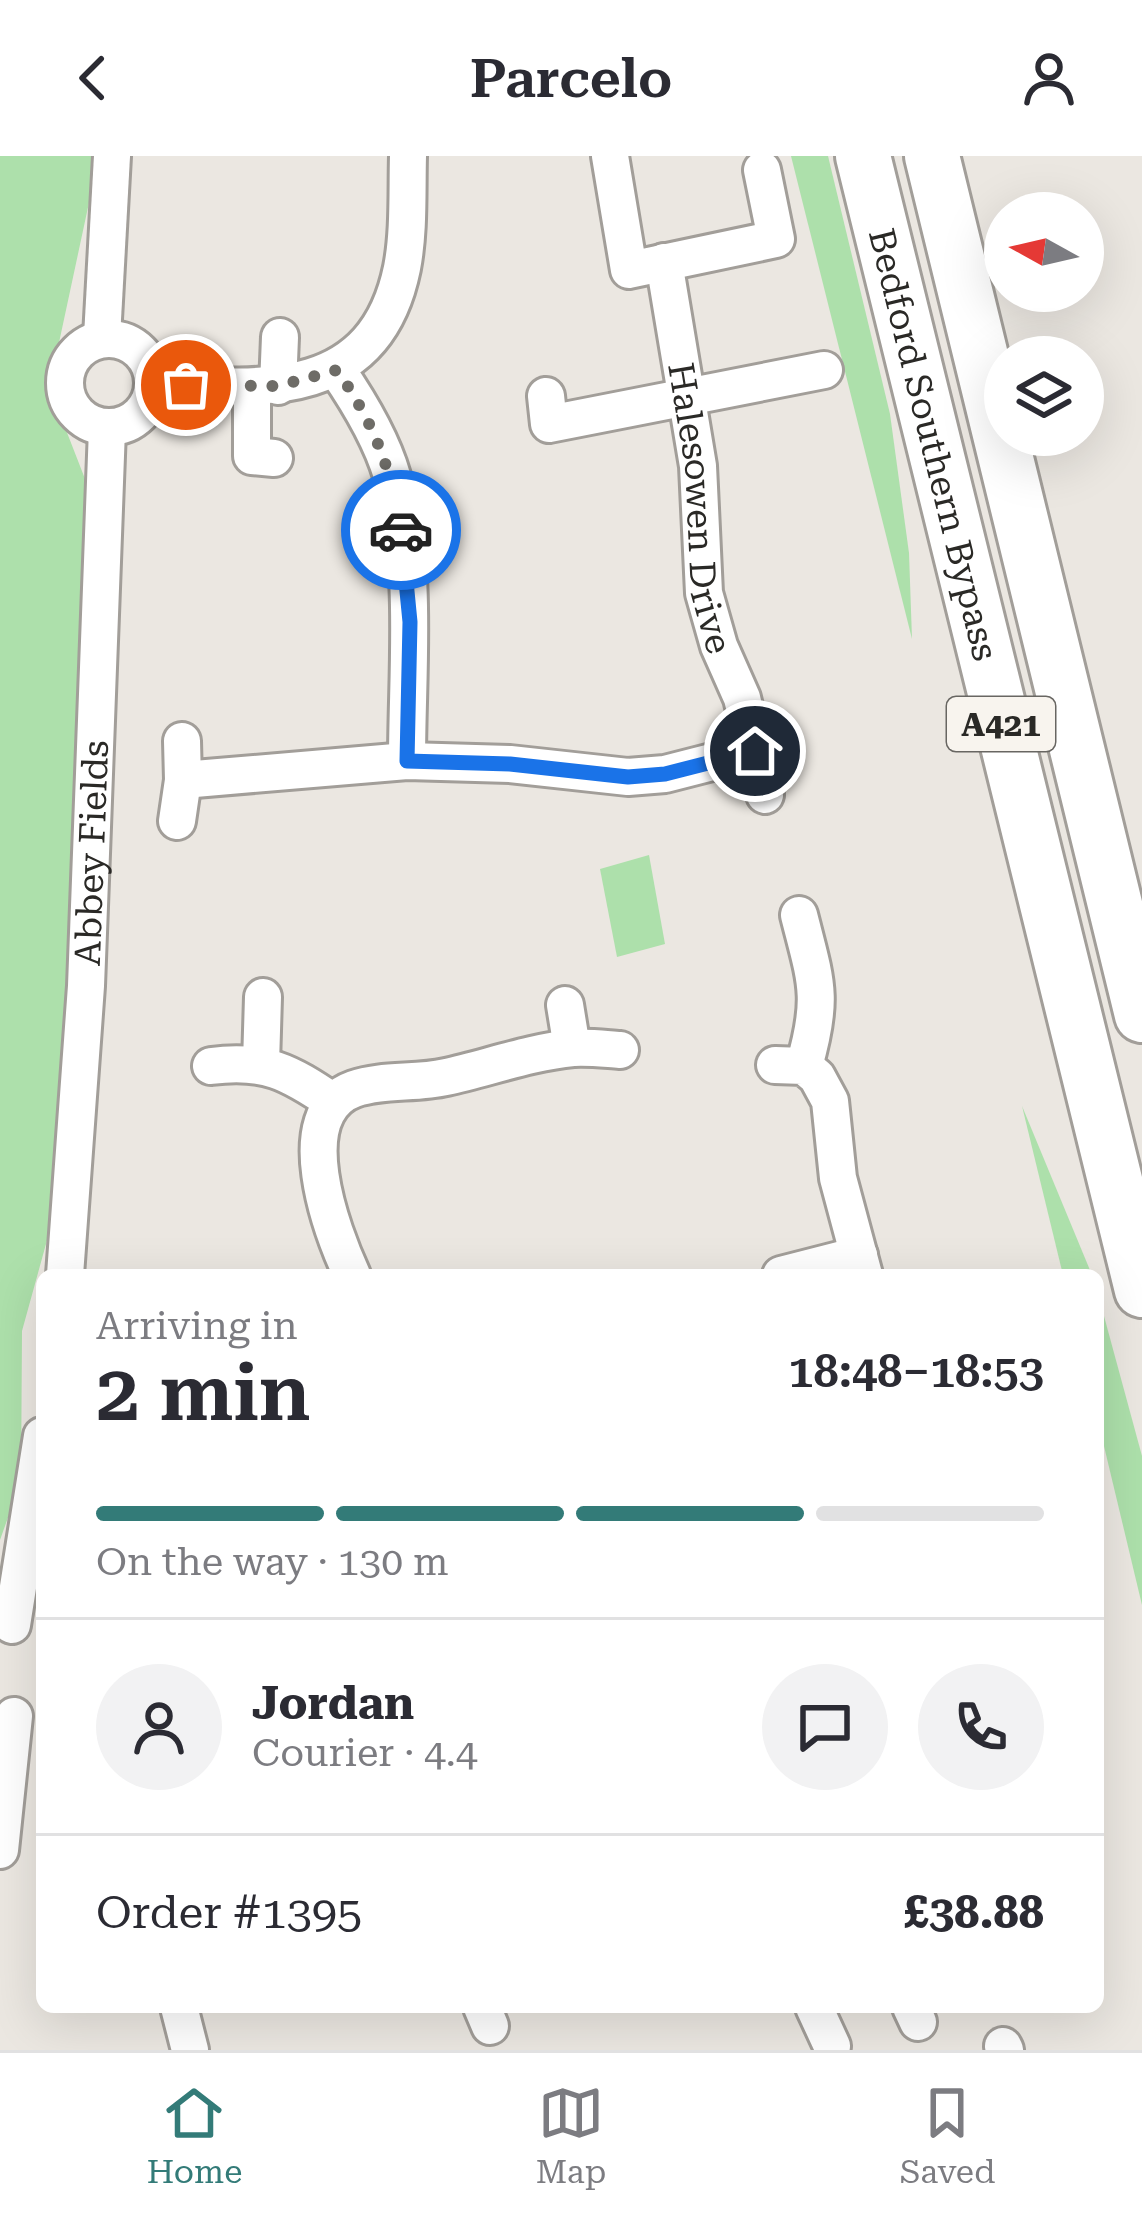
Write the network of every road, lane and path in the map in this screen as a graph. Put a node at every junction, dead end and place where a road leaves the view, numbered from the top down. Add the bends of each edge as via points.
1 (112, 156) edge
2 (408, 156) edge
3 (610, 156) edge
4 (862, 156) edge
5 (932, 156) edge
6 (762, 170) dead end
7 (647, 266) junction
8 (102, 337) junction
9 (280, 337) dead end
10 (337, 370) junction
11 (824, 370) dead end
12 (155, 383) junction
13 (265, 387) junction
14 (546, 395) dead end
15 (687, 398) junction
16 (107, 429) junction
17 (274, 458) dead end
18 (182, 741) dead end
19 (755, 751) junction
20 (407, 761) junction
21 (184, 780) junction
22 (765, 795) dead end
23 (177, 821) dead end
24 (799, 915) dead end
25 (263, 997) dead end
26 (565, 1005) dead end
27 (1142, 1015) edge
28 (572, 1048) junction
29 (620, 1050) dead end
30 (261, 1064) junction
31 (211, 1066) dead end
32 (333, 1102) junction
33 (861, 1265) edge
34 (64, 1269) edge
35 (349, 1269) edge
36 (829, 1269) edge
37 (1142, 1290) edge
38 (36, 1485) edge
39 (18, 1631) edge
40 (19, 1712) edge
41 (1, 1837) edge
42 (817, 2013) edge
43 (832, 2046) dead end

1 - 8 street
2 - 10 street via 394,298
3 - 7 street, Halesowen Drive
4 - 37 highway, Bedford Southern Bypass / A421
5 - 27 highway, Bedford Southern Bypass / A421
6 - 7 street via 776,239
7 - 15 street, Halesowen Drive
8 - 12 street via 140,348
8 - 16 street via 74,353 63,382 76,416
9 - 13 street
10 - 13 street
10 - 20 street via 392,476 410,622
11 - 15 street
12 - 13 street
12 - 16 street via 140,417
13 - 17 street via 252,456
14 - 15 street via 549,424
15 - 19 street, Halesowen Drive via 704,593
16 - 34 street, Abbey Fields via 86,986
18 - 21 street
19 - 20 street via 628,777
19 - 22 street, Halesowen Drive
20 - 21 street
21 - 23 street
24 - 33 street via 818,990 817,1021 789,1065 817,1077 830,1101 838,1178
25 - 30 street
26 - 28 street
28 - 29 street
28 - 32 street via 416,1084 352,1089
30 - 31 street
30 - 32 street
32 - 35 street via 320,1143 321,1190
33 - 36 street
38 - 39 street
40 - 41 street
42 - 43 street

